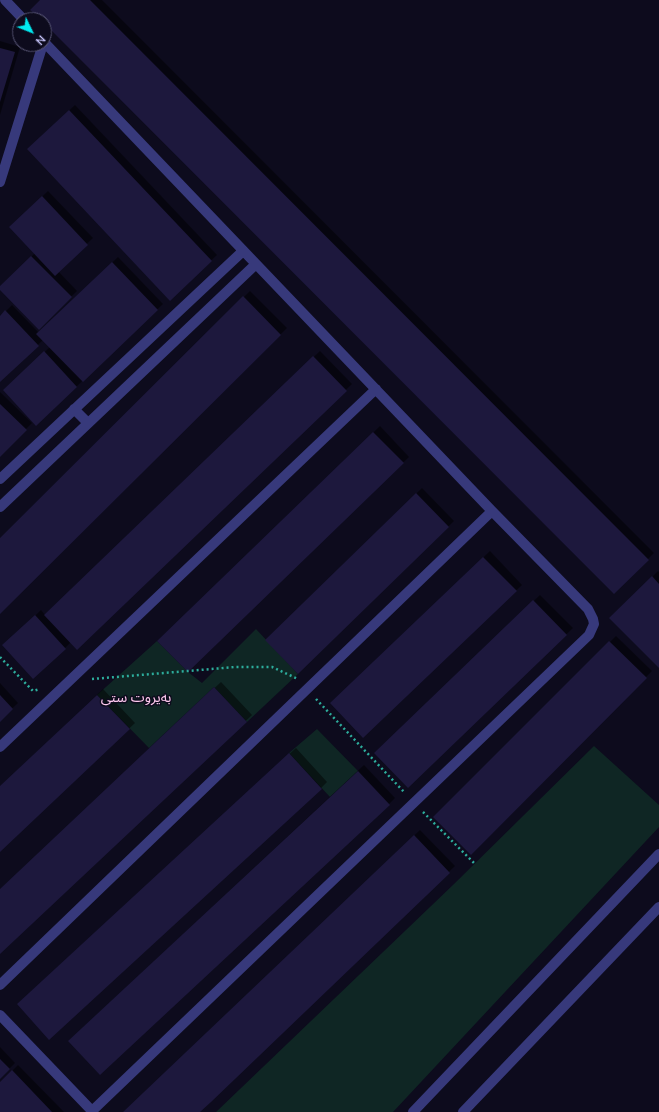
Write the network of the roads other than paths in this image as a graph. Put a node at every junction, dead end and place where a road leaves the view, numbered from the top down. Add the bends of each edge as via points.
1 (5, 0) edge
2 (16, 12) edge
3 (40, 52) edge
4 (52, 52) edge
5 (0, 182) edge
6 (243, 251) junction
7 (256, 264) junction
8 (376, 389) junction
9 (74, 409) junction
10 (88, 423) junction
11 (0, 479) edge
12 (0, 507) edge
13 (492, 511) junction
14 (0, 747) edge
15 (659, 854) edge
16 (659, 907) edge
17 (0, 985) edge
18 (0, 1015) edge
19 (92, 1112) edge
20 (413, 1112) edge
21 (463, 1112) edge

1 - 2 street
3 - 5 street
4 - 6 street
6 - 7 street
6 - 9 street
7 - 8 street
7 - 10 street
8 - 13 street
8 - 14 street
9 - 10 street
9 - 11 street
10 - 12 street
13 - 17 street
13 - 19 street via 588,608 593,619 589,635
15 - 20 street
16 - 21 street
18 - 19 street

